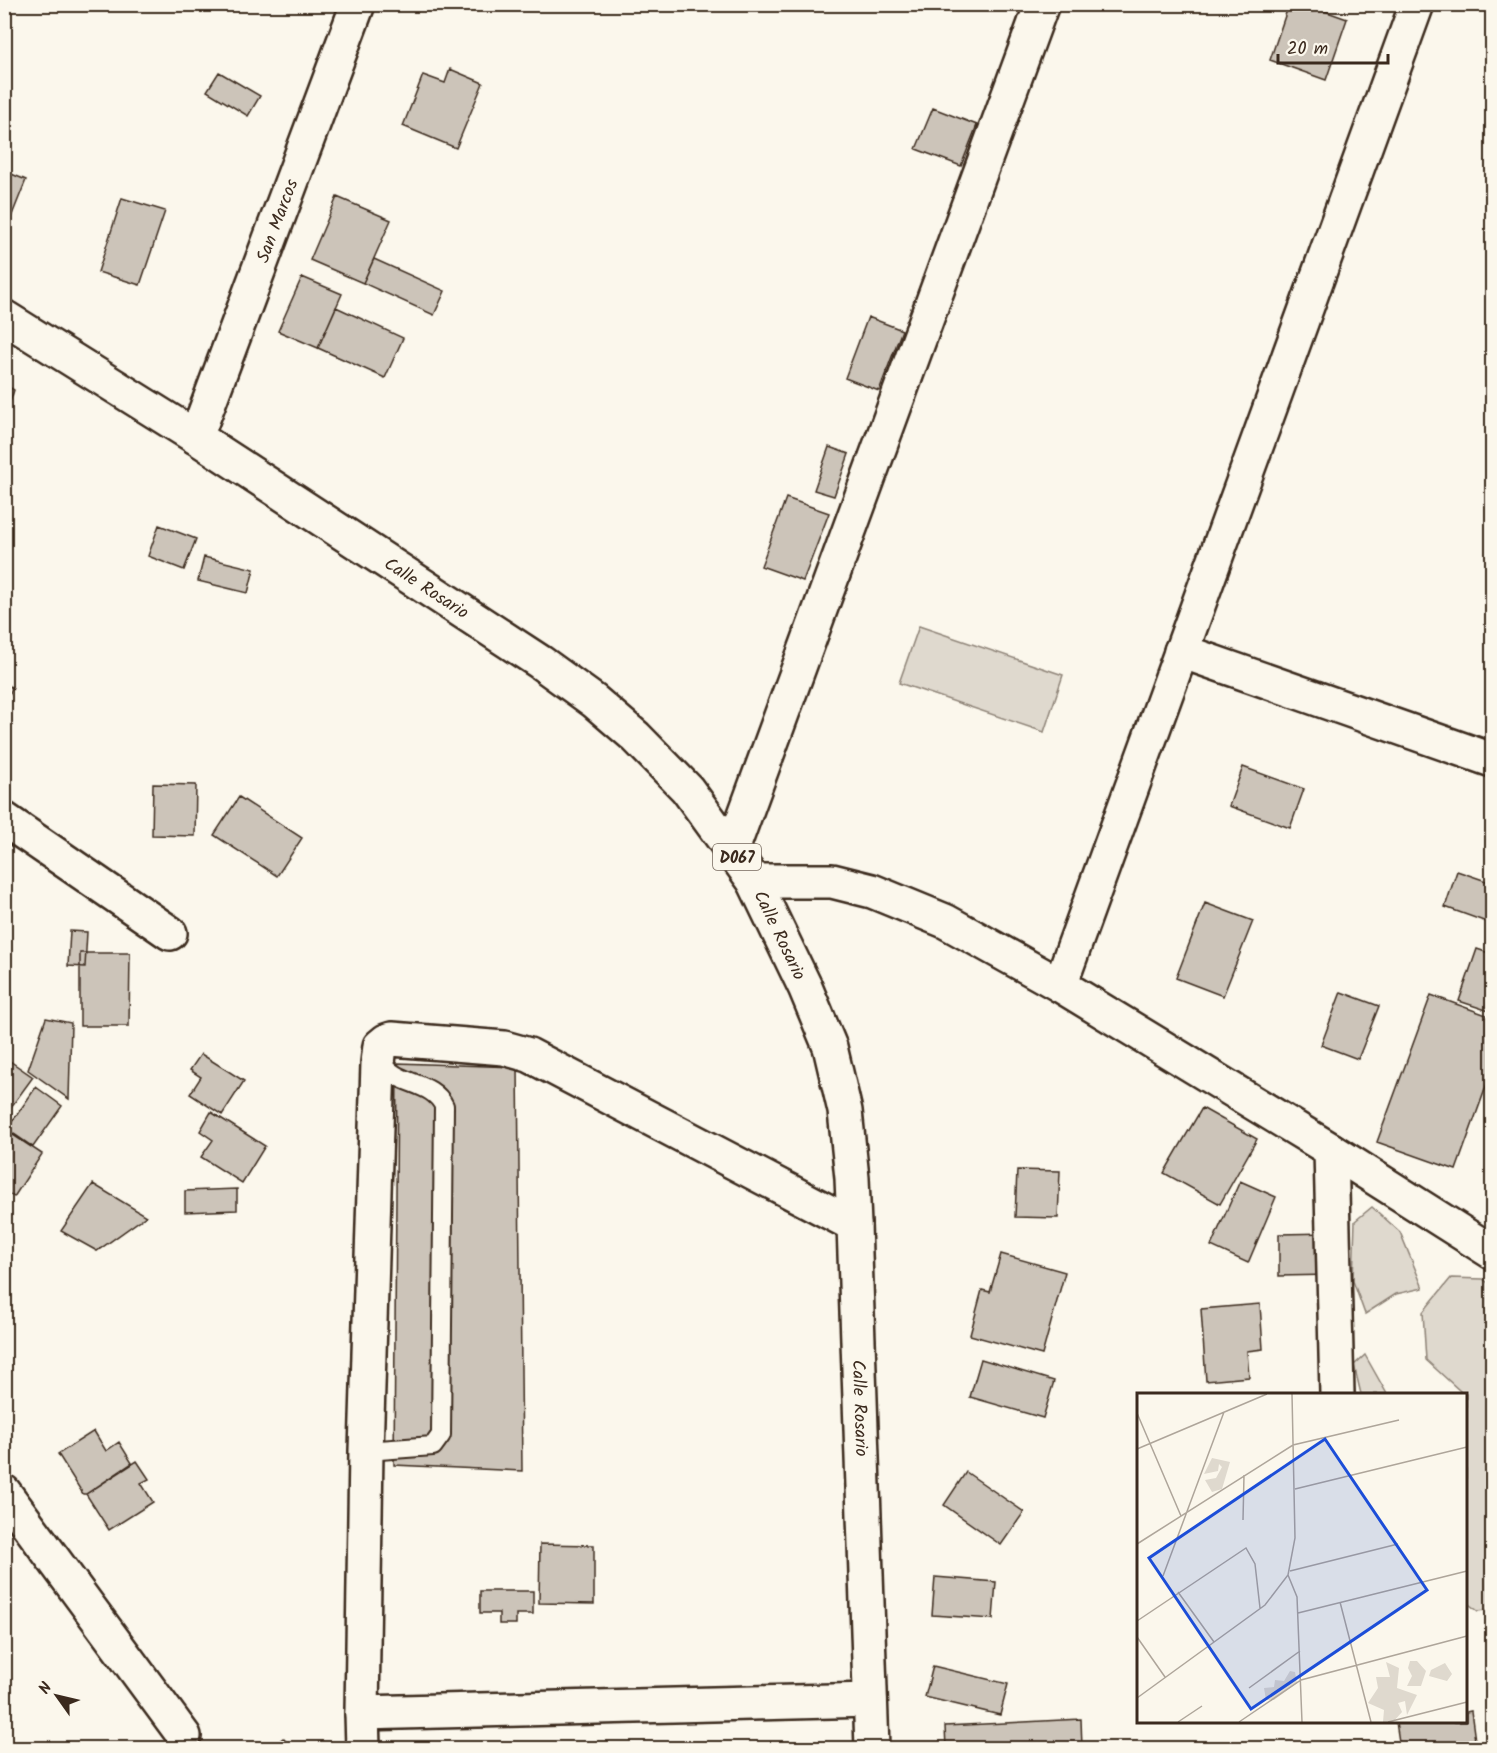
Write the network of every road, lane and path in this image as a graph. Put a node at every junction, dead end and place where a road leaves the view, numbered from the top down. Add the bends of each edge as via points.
1 (358, 4) edge
2 (1042, 4) edge
3 (1417, 4) edge
4 (4, 317) edge
5 (196, 437) junction
6 (1181, 651) junction
7 (1492, 760) edge
8 (4, 819) edge
9 (732, 850) junction
10 (754, 880) junction
11 (170, 933) dead end
12 (1060, 985) junction
13 (378, 1063) junction
14 (1331, 1150) junction
15 (854, 1225) junction
16 (1492, 1252) edge
17 (1337, 1393) edge
18 (366, 1451) junction
19 (4, 1492) edge
20 (870, 1700) junction
21 (362, 1713) junction
22 (184, 1736) dead end
23 (363, 1749) edge
24 (872, 1749) edge

1 - 5 street, San Marcos
2 - 9 street
3 - 6 street
4 - 5 street, Calle Rosario / D067
5 - 9 street, Calle Rosario / D067 via 594,700 687,789
6 - 7 street
6 - 12 street
8 - 11 street
9 - 10 street, Calle Rosario / D067
10 - 12 street via 832,881 872,891 945,921
10 - 15 street, Calle Rosario / D067 via 830,1047 845,1111
12 - 14 street
13 - 15 street via 380,1046 392,1039 504,1048 529,1055
13 - 18 street
13 - 18 lane via 394,1075 435,1093 444,1106 441,1435 433,1446
14 - 16 street
14 - 17 street
15 - 20 street, Calle Rosario / D067
18 - 21 street
19 - 22 street
20 - 21 street
20 - 24 street, Calle Rosario / D067
21 - 23 street

